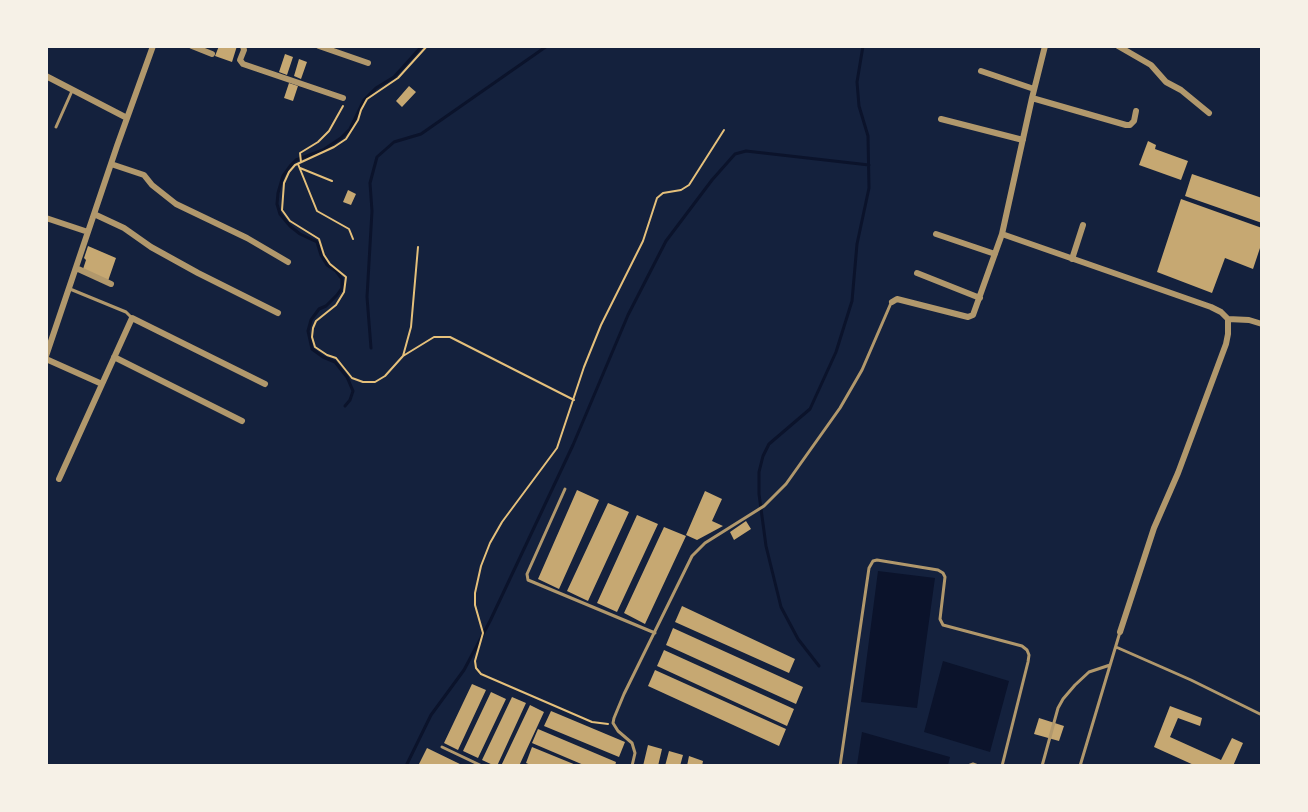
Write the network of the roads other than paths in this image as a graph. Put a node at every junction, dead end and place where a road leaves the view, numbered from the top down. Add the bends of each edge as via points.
1 (153, 46) edge
2 (192, 46) edge
3 (243, 46) edge
4 (319, 46) edge
5 (1045, 46) edge
6 (1118, 46) edge
7 (212, 54) dead end
8 (368, 63) dead end
9 (981, 70) dead end
10 (46, 76) edge
11 (1034, 89) junction
12 (72, 91) junction
13 (343, 98) road end
14 (1032, 98) junction
15 (1136, 111) dead end
16 (1209, 113) dead end
17 (127, 118) junction
18 (941, 119) dead end
19 (56, 127) dead end
20 (1023, 140) junction
21 (111, 164) junction
22 (94, 214) junction
23 (46, 218) edge
24 (1083, 225) dead end
25 (88, 232) junction
26 (936, 234) dead end
27 (1002, 234) junction
28 (995, 254) junction
29 (1072, 259) junction
30 (288, 262) dead end
31 (76, 268) junction
32 (917, 273) dead end
33 (111, 284) dead end
34 (69, 288) junction
35 (980, 298) junction
36 (892, 302) joint
37 (278, 313) dead end
38 (132, 318) junction
39 (1228, 319) junction
40 (1262, 324) edge
41 (46, 357) edge
42 (114, 357) junction
43 (102, 384) junction
44 (265, 384) dead end
45 (242, 421) dead end
46 (59, 479) dead end
47 (565, 489) dead end
48 (655, 633) junction
49 (1120, 633) joint
50 (1116, 647) junction
51 (1110, 665) junction
52 (1262, 716) edge
53 (442, 747) dead end
54 (482, 765) edge
55 (632, 765) edge
56 (840, 765) edge
57 (968, 765) edge
58 (978, 765) edge
59 (1002, 765) edge
60 (1042, 765) edge
61 (1080, 765) edge

1 - 17 street
2 - 7 street
3 - 13 street via 243,64
4 - 8 street
5 - 11 street
6 - 16 street via 1151,65 1166,82
9 - 11 street
10 - 12 street
11 - 14 street
12 - 17 street
12 - 19 lane
14 - 15 street via 1126,125 1134,121
14 - 20 street
17 - 21 street
18 - 20 street
20 - 27 street
21 - 22 street
21 - 30 street via 144,176 176,204
22 - 25 street
22 - 37 street
23 - 25 street
24 - 29 street
25 - 31 street
26 - 28 street
27 - 28 street
27 - 29 street
28 - 35 street
29 - 39 street via 1212,304
31 - 33 street
31 - 34 street
32 - 35 street
34 - 38 lane
34 - 41 street
35 - 36 street via 973,315 968,317 905,300
36 - 48 lane via 862,370 797,470 764,506 692,556
38 - 42 street
38 - 44 street
39 - 40 street
39 - 49 street via 1226,344 1154,528
41 - 43 street
42 - 43 street
42 - 45 street
43 - 46 street
47 - 48 lane via 527,574 528,580
48 - 55 lane via 613,723 632,743
49 - 50 lane
50 - 51 lane
50 - 52 lane
51 - 60 lane via 1089,672 1063,699
51 - 61 lane
53 - 54 lane
56 - 59 lane via 869,568 877,560 938,570 945,577 940,619 943,625 1027,650 1028,662
57 - 58 lane

